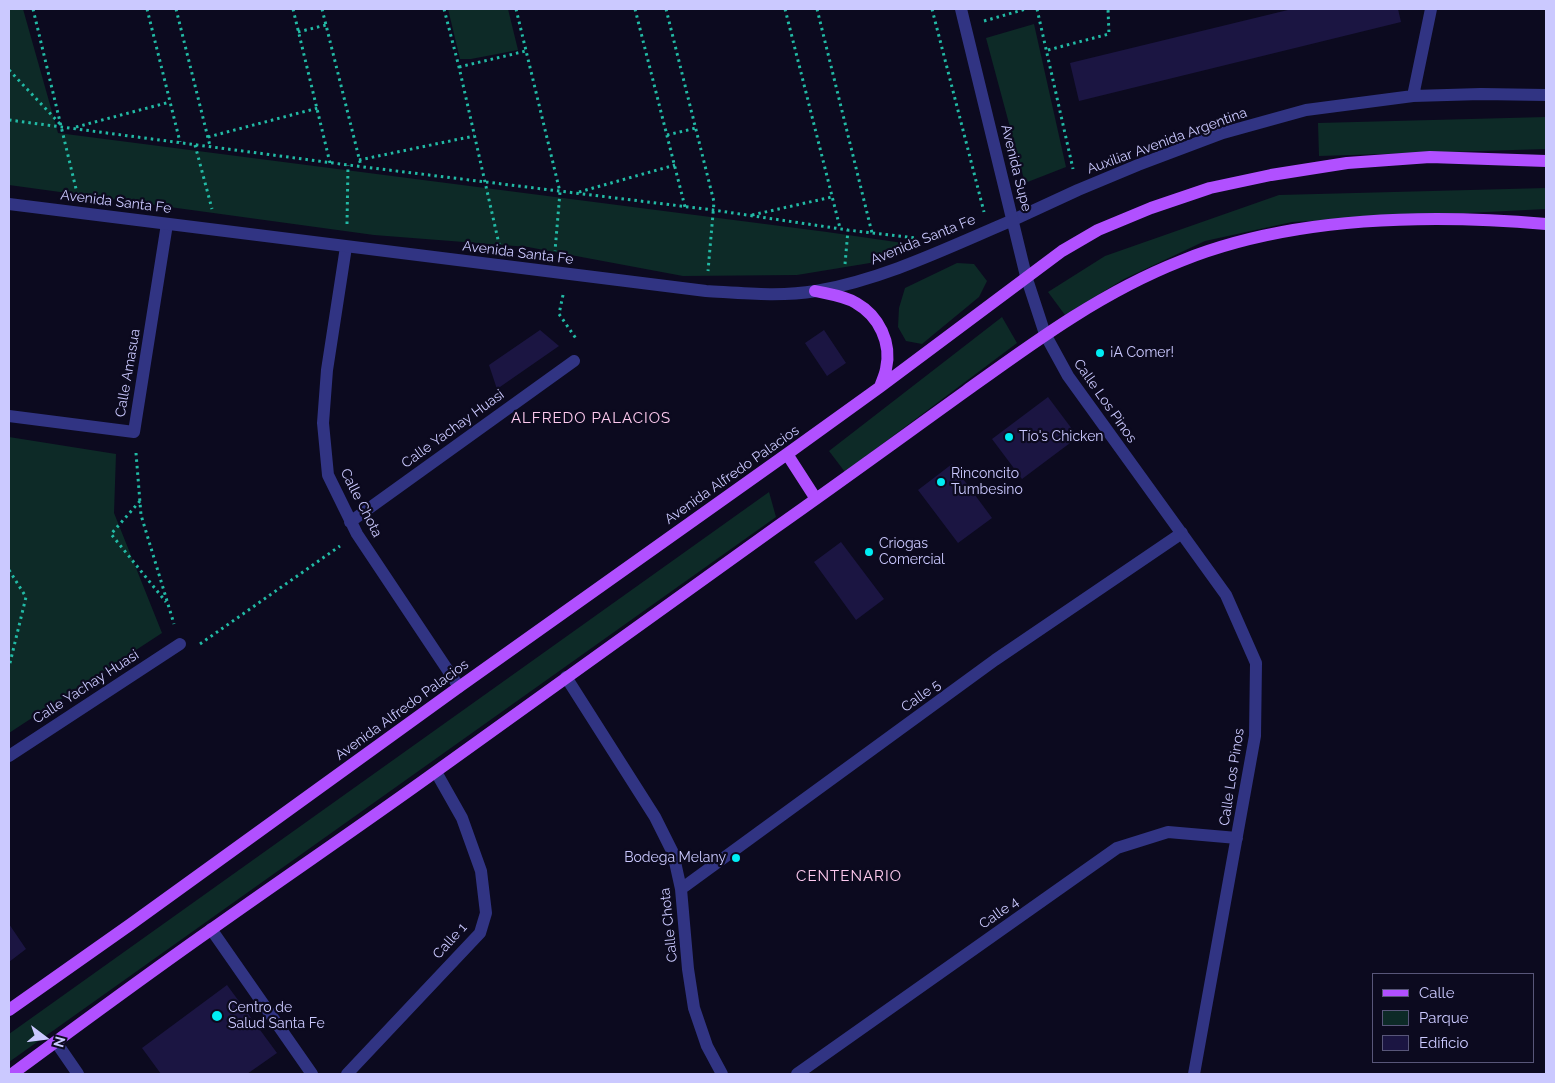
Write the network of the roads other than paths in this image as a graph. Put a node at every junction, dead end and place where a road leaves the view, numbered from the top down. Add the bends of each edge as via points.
1 (961, 9) edge
2 (1431, 9) edge
3 (1546, 95) edge
4 (1413, 96) junction
5 (1546, 161) edge
6 (9, 204) edge
7 (1013, 220) junction
8 (167, 224) junction
9 (1546, 224) edge
10 (346, 247) junction
11 (1026, 276) junction
12 (815, 291) junction
13 (1045, 334) junction
14 (574, 361) road end
15 (880, 387) junction
16 (9, 416) edge
17 (787, 454) junction
18 (816, 499) junction
19 (350, 522) junction
20 (1182, 533) junction
21 (180, 644) road end
22 (566, 677) junction
23 (459, 687) junction
24 (9, 756) edge
25 (436, 772) junction
26 (1237, 838) junction
27 (681, 888) junction
28 (211, 929) junction
29 (9, 1010) edge
30 (56, 1042) junction
31 (12, 1074) edge
32 (78, 1074) edge
33 (312, 1074) edge
34 (347, 1074) edge
35 (722, 1074) edge
36 (797, 1074) edge
37 (1194, 1074) edge

1 - 7 street, Avenida Supe
2 - 4 street
3 - 4 street, Auxiliar Avenida Argentina
4 - 7 street, Auxiliar Avenida Argentina via 1306,110 1223,133 1078,190
5 - 11 main road, Avenida Alfredo Palacios via 1430,157 1347,163 1210,188 1098,230 1062,250
6 - 8 street, Avenida Santa Fe
7 - 11 street, Avenida Supe
7 - 12 street, Avenida Santa Fe via 893,270
8 - 10 street, Avenida Santa Fe
8 - 16 street, Calle Amasua via 134,432
9 - 13 main road via 1417,219 1342,224 1271,234 1226,245 1148,275
10 - 12 street, Avenida Santa Fe via 706,291 770,294
10 - 19 street, Calle Chota via 327,370 323,423 328,475
11 - 13 street, Avenida Supe
11 - 15 main road, Avenida Alfredo Palacios
12 - 15 main road via 855,302 871,314 882,330 888,349
13 - 18 main road
13 - 20 street, Calle Los Pinos via 1068,376
14 - 19 street, Calle Yachay Huasi
15 - 17 main road, Avenida Alfredo Palacios
17 - 18 main road
17 - 23 main road, Avenida Alfredo Palacios
18 - 22 main road
19 - 23 street, Calle Chota
20 - 26 street, Calle Los Pinos via 1226,595 1256,663 1255,736
20 - 27 street, Calle 5 via 995,660
21 - 24 street, Calle Yachay Huasi
22 - 25 main road
22 - 27 street, Calle Chota via 655,817 673,853
23 - 29 main road, Avenida Alfredo Palacios
25 - 28 main road
25 - 34 street, Calle 1 via 462,818 481,870 486,912 480,933
26 - 36 street, Calle 4 via 1168,832 1117,848
26 - 37 street, Calle Los Pinos
27 - 35 street, Calle Chota via 694,1008 707,1046
28 - 30 main road
28 - 33 street
30 - 31 main road
30 - 32 street

